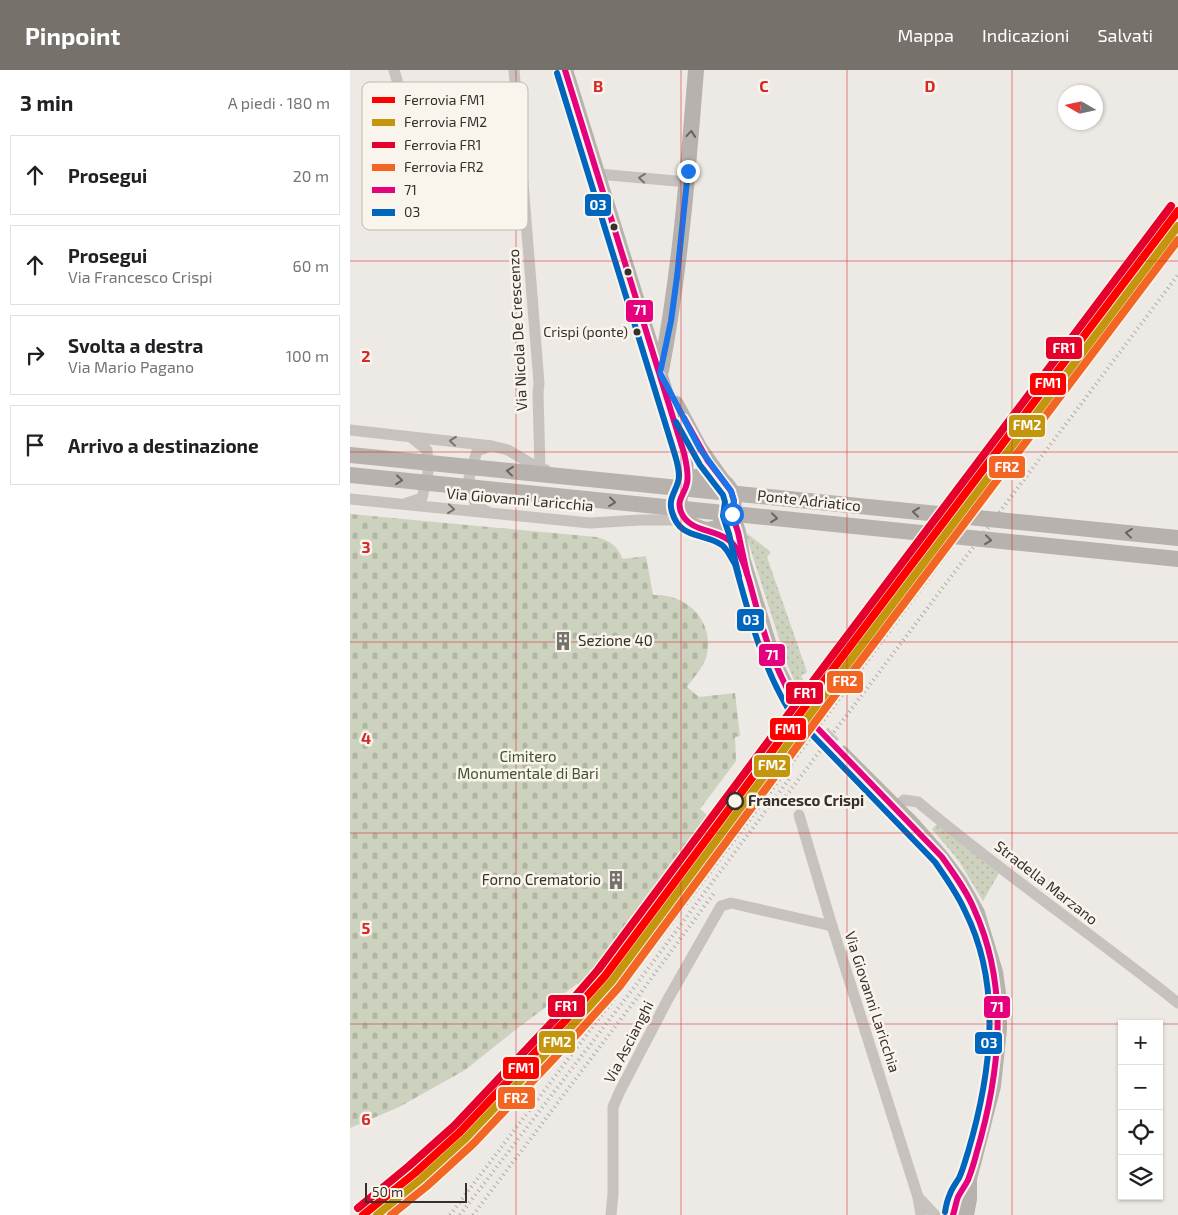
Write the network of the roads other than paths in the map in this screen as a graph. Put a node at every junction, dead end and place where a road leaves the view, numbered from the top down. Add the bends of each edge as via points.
1 (394, 70) edge
2 (564, 70) edge
3 (696, 70) edge
4 (398, 82) edge
5 (598, 174) junction
6 (687, 182) junction
7 (527, 230) edge
8 (660, 373) junction
9 (350, 430) edge
10 (411, 437) junction
11 (492, 446) junction
12 (350, 454) edge
13 (540, 469) junction
14 (350, 476) edge
15 (722, 480) junction
16 (687, 484) junction
17 (350, 499) edge
18 (403, 504) junction
19 (487, 512) junction
20 (732, 514) junction
21 (688, 523) junction
22 (705, 530) junction
23 (1178, 538) edge
24 (1178, 559) edge
25 (742, 561) junction
26 (790, 697) tunnel mouth
27 (842, 754) tunnel mouth
28 (895, 808) junction
29 (800, 815) dead end
30 (832, 926) junction
31 (1178, 1003) edge
32 (969, 1179) junction
33 (918, 1197) junction
34 (611, 1215) edge
35 (921, 1215) edge
36 (934, 1215) edge
37 (953, 1215) edge
38 (966, 1215) edge

1 - 4 street
2 - 5 main road
6 -> 3 main road
6 -> 5 street
5 - 8 main road
6 - 8 main road via 671,321
7 - 13 street, Via Nicola De Crescenzo via 539,383
8 - 15 main road via 700,449
8 - 16 main road via 684,453
9 - 10 street
11 -> 10 street
10 - 18 street via 427,450 428,473 422,498
11 - 13 street via 508,450
11 - 19 street via 477,452 469,478 475,504
23 -> 12 main road, Ponte Adriatico, bridge
13 - 16 street
14 -> 24 main road, Ponte Adriatico, bridge
15 - 16 main road via 703,476
15 - 20 main road via 733,495
16 - 21 main road via 680,504
17 - 18 street, Via Giovanni Laricchia
18 -> 19 street, Via Giovanni Laricchia
19 - 21 street, Via Giovanni Laricchia via 590,523 640,520
20 - 22 main road via 720,526
20 - 25 main road
21 - 22 main road
22 - 25 main road via 728,539
25 - 26 main road via 774,662
27 - 28 main road
28 - 31 street, Stradella Marzano via 904,800 918,802
28 - 32 main road via 942,857 959,881 977,913 995,972 999,1000 997,1056
29 - 30 street, Via Giovanni Laricchia
30 - 33 street, Via Giovanni Laricchia
30 - 34 street, Via Ascianghi via 731,903 721,906 668,999 613,1107
32 - 37 main road via 958,1197
32 - 38 main road
33 - 35 street, Via Giovanni Laricchia
33 - 36 street

